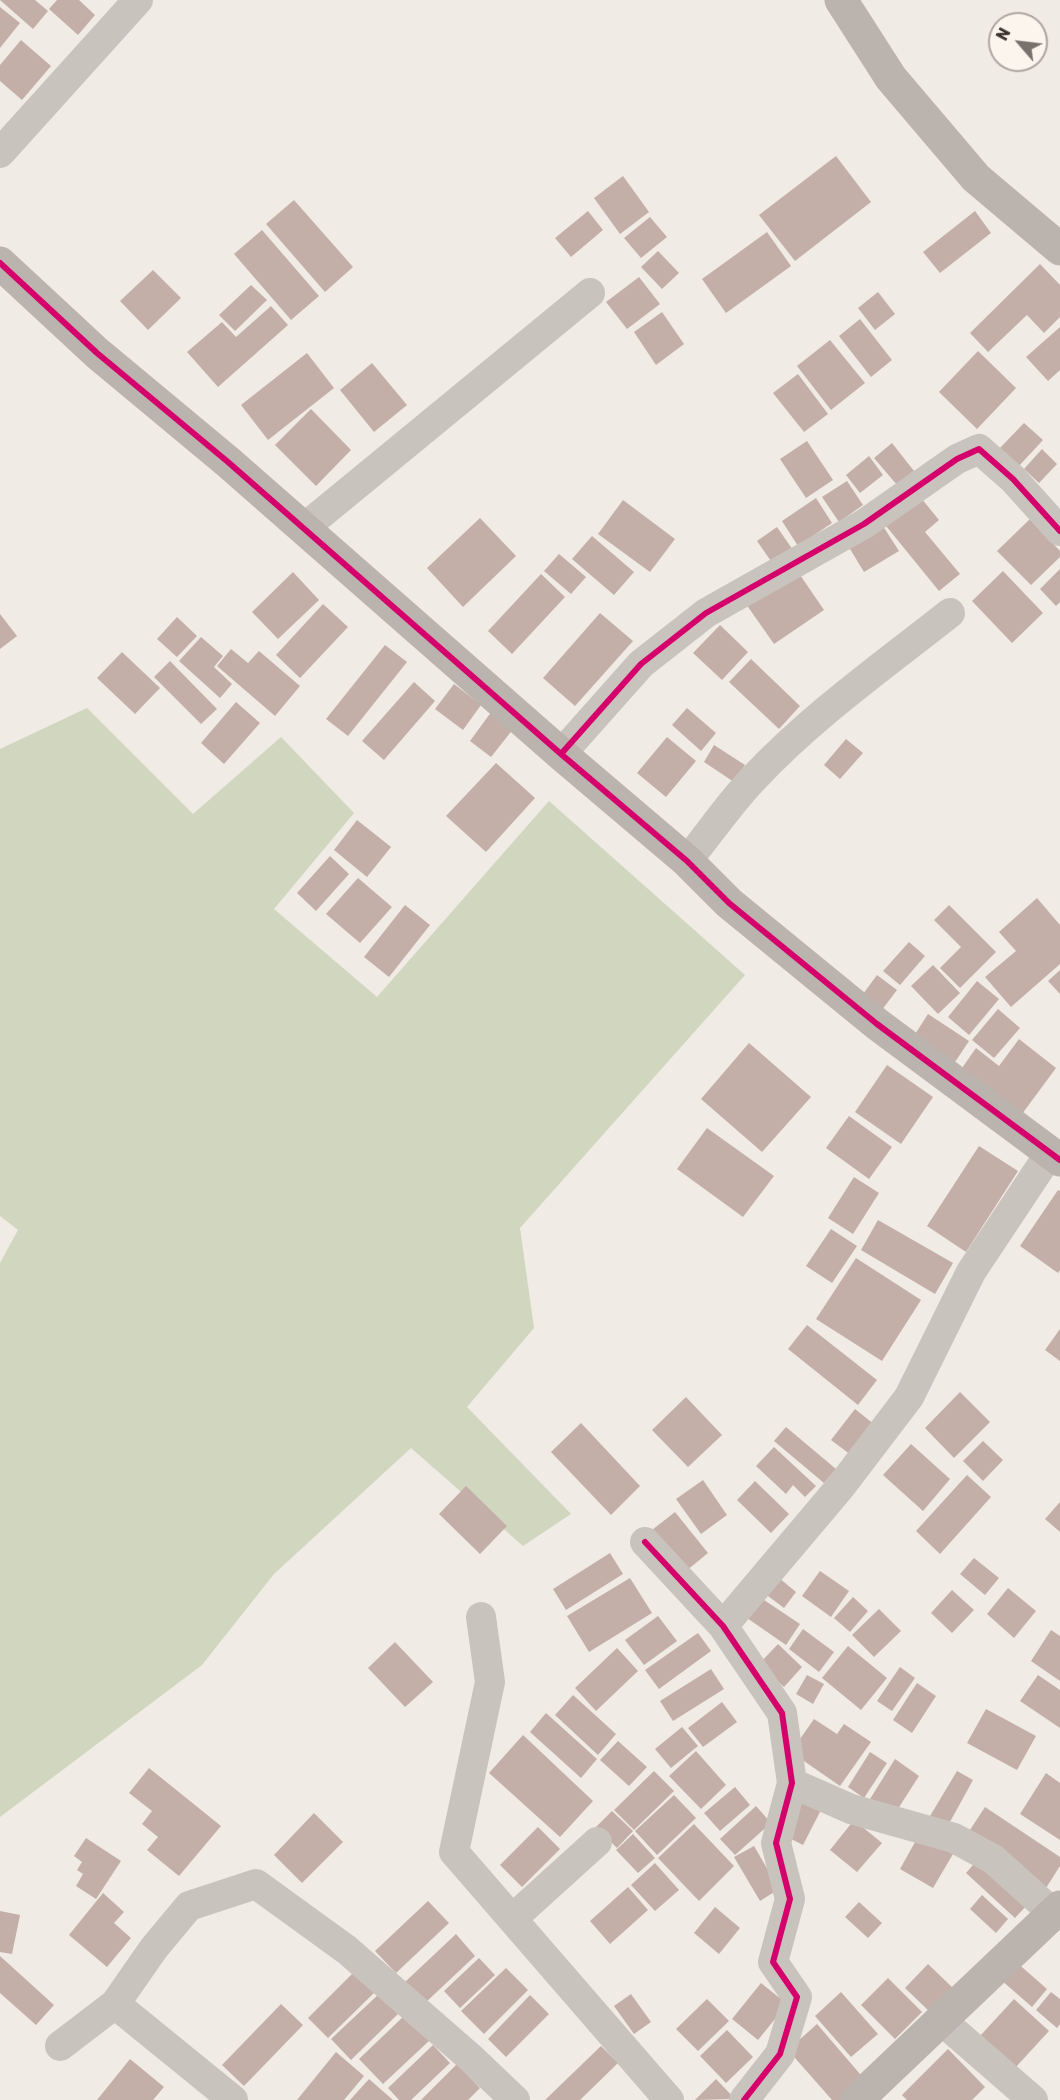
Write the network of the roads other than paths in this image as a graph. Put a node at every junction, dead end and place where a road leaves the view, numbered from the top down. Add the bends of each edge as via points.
1 (138, 0) edge
2 (841, 0) edge
3 (0, 153) edge
4 (1060, 249) edge
5 (0, 263) edge
6 (590, 293) dead end
7 (304, 528) junction
8 (1060, 531) edge
9 (950, 613) dead end
10 (561, 754) junction
11 (687, 861) junction
12 (1057, 1151) edge
13 (645, 1542) dead end
14 (481, 1617) dead end
15 (723, 1626) junction
16 (792, 1783) junction
17 (597, 1842) dead end
18 (1057, 1910) edge
19 (512, 1918) junction
20 (115, 2004) junction
21 (941, 2020) junction
22 (60, 2046) dead end
23 (233, 2100) edge
24 (515, 2100) edge
25 (669, 2100) edge
26 (744, 2100) edge
27 (856, 2100) edge
28 (1033, 2100) edge

1 - 3 street
2 - 4 street via 891,78 976,178
5 - 7 street via 97,353
6 - 7 street
7 - 10 street
8 - 10 street via 980,449 957,459 864,524 706,613 641,664
9 - 11 street via 804,730 753,779
10 - 11 street
11 - 12 street via 729,903 877,1024
12 - 15 street via 971,1272 909,1397 842,1485
13 - 15 street
14 - 19 street via 490,1682 454,1852
15 - 16 street via 782,1713
16 - 18 street via 851,1809 954,1838 993,1859
16 - 26 street via 776,1843 790,1899 772,1962 797,1997 780,2054
17 - 19 street
18 - 21 street
19 - 25 street
20 - 22 street
20 - 23 street
20 - 24 street via 189,1906 256,1884 347,1950
21 - 27 street
21 - 28 street

